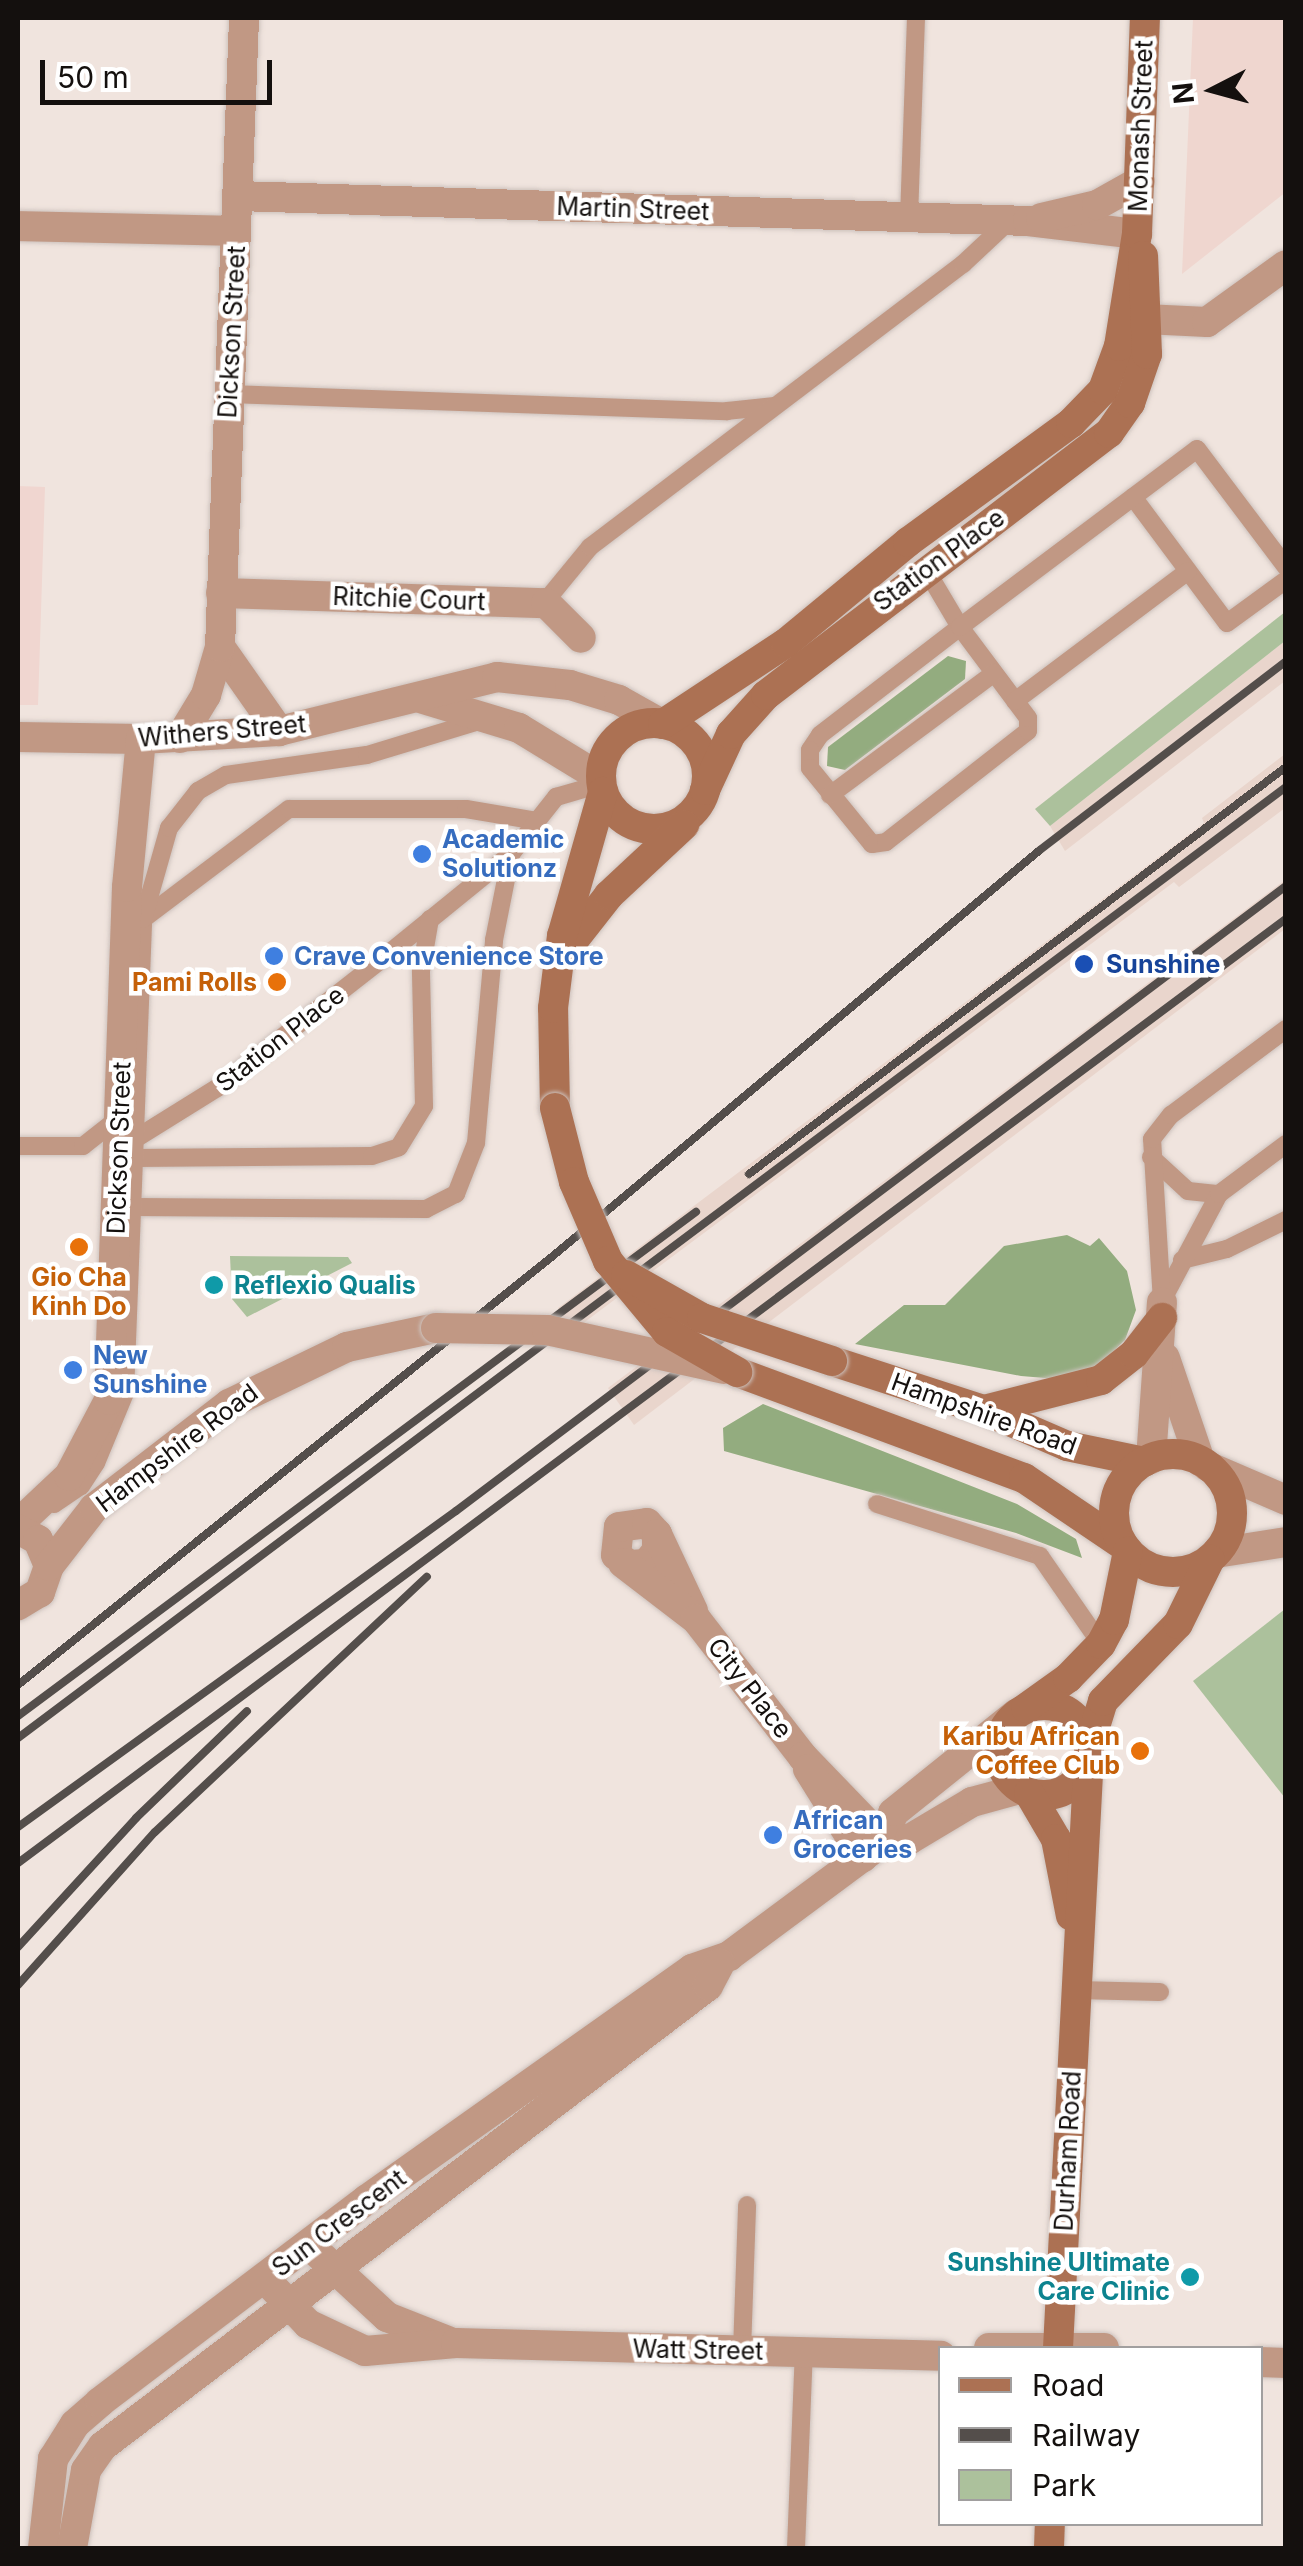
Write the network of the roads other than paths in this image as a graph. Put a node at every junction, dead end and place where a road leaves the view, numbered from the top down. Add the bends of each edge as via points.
1 (244, 18) edge
2 (916, 18) edge
3 (1145, 18) edge
4 (1140, 181) junction
5 (238, 196) junction
6 (909, 218) junction
7 (1019, 220) junction
8 (18, 226) edge
9 (236, 231) junction
10 (1137, 234) junction
11 (1286, 265) edge
12 (1137, 320) junction
13 (228, 394) junction
14 (776, 406) junction
15 (1133, 497) junction
16 (908, 542) junction
17 (1286, 567) edge
18 (925, 568) junction
19 (1188, 570) junction
20 (1286, 580) edge
21 (221, 594) junction
22 (544, 603) junction
23 (960, 627) junction
24 (581, 638) dead end
25 (220, 647) junction
26 (994, 673) junction
27 (423, 700) junction
28 (1015, 701) junction
29 (493, 718) junction
30 (661, 724) junction
31 (279, 730) junction
32 (18, 737) edge
33 (180, 738) junction
34 (141, 739) junction
35 (602, 785) junction
36 (830, 795) junction
37 (701, 799) junction
38 (538, 821) junction
39 (511, 854) junction
40 (430, 919) junction
41 (134, 926) junction
42 (558, 962) junction
43 (1286, 1029) edge
44 (120, 1112) junction
45 (1286, 1144) edge
46 (18, 1146) edge
47 (134, 1148) junction
48 (1150, 1151) junction
49 (1219, 1194) junction
50 (132, 1207) junction
51 (1286, 1220) edge
52 (1182, 1260) junction
53 (608, 1261) junction
54 (1162, 1310) junction
55 (1163, 1350) junction
56 (737, 1372) junction
57 (984, 1410) junction
58 (1148, 1460) junction
59 (1203, 1464) junction
60 (1286, 1500) edge
61 (877, 1504) dead end
62 (21, 1524) edge
63 (1286, 1542) edge
64 (1126, 1548) junction
65 (1213, 1556) junction
66 (49, 1566) junction
67 (18, 1605) edge
68 (696, 1619) junction
69 (1101, 1644) junction
70 (1020, 1712) junction
71 (1089, 1750) junction
72 (1024, 1791) junction
73 (874, 1849) junction
74 (1078, 1953) junction
75 (720, 1962) junction
76 (1076, 1990) junction
77 (1160, 1992) dead end
78 (366, 2200) junction
79 (747, 2205) dead end
80 (387, 2230) junction
81 (315, 2240) junction
82 (340, 2266) junction
83 (265, 2279) junction
84 (287, 2306) junction
85 (456, 2343) junction
86 (1058, 2346) edge
87 (742, 2351) junction
88 (804, 2352) junction
89 (938, 2356) edge
90 (80, 2419) junction
91 (93, 2458) junction
92 (43, 2548) edge
93 (72, 2548) edge
94 (796, 2548) edge

1 - 5 street, Dickson Street
2 - 6 lane
3 - 4 main road, Monash Street
4 - 7 street, Martin Street via 1096,205
4 - 10 main road, Monash Street
5 - 6 street, Martin Street
5 - 9 street, Dickson Street
6 - 7 street, Martin Street
7 - 10 street, Martin Street
7 - 14 lane
8 - 9 street
9 - 13 street, Dickson Street
10 - 12 main road, Monash Street
11 - 12 street via 1206,322
12 - 16 main road, Station Place via 1094,402
12 - 18 main road, Station Place via 1137,387 1097,446
13 - 14 lane via 727,411
13 - 21 street, Dickson Street
14 - 22 lane via 590,547
15 - 17 lane via 1196,449
15 - 19 lane
15 - 23 lane
16 - 18 main road
16 - 30 main road, Station Place via 760,662
18 - 23 lane
18 - 37 main road, Station Place via 766,696 731,734
19 - 20 lane via 1227,623
19 - 28 lane
21 - 22 street, Ritchie Court
21 - 25 street, Dickson Street
22 - 24 street via 557,608
23 - 26 lane
23 - 36 lane via 814,742 810,768
25 - 31 street
25 - 33 street, Dickson Street via 206,695
26 - 28 lane
26 - 36 lane
27 - 29 street, Withers Street
27 - 30 street, Withers Street via 485,678 534,679 619,700
27 - 31 street, Withers Street
28 - 36 lane via 1028,718 1025,738 886,842 864,841
29 - 35 street, Withers Street
29 - 41 lane via 367,754 238,772 206,784 164,836
30 - 35 main road via 618,737
30 - 37 main road via 698,748
31 - 33 street, Withers Street
32 - 34 street, Withers Street
33 - 34 street, Withers Street
34 - 41 street, Dickson Street
35 - 37 main road via 618,815 641,828 668,828
35 - 38 lane, Station Place via 562,793
35 - 42 main road, Hampshire Road via 568,901
37 - 42 main road via 608,895
38 - 39 lane, Station Place
38 - 41 lane via 466,810 289,809
39 - 40 lane, Station Place
39 - 50 lane via 495,928 476,1143 468,1174 448,1201 403,1210
40 - 47 lane, Station Place
40 - 47 lane via 420,972 424,1106 399,1147 372,1156
41 - 44 street, Dickson Street
41 - 47 lane
42 - 53 main road, Hampshire Road, bridge via 556,1108 574,1182
43 - 48 lane via 1170,1116
44 - 46 lane via 90,1144
44 - 62 street, Dickson Street via 110,1400 80,1460
45 - 49 lane
47 - 50 lane
48 - 49 lane via 1174,1182 1197,1194
48 - 54 lane
49 - 52 lane
50 - 62 lane via 122,1408 81,1486
51 - 52 lane via 1227,1250
52 - 54 lane
53 - 56 main road, Hampshire Road, bridge via 667,1332
53 - 57 main road, Hampshire Road, bridge via 702,1318
54 - 55 street
54 - 57 main road via 1134,1354 1100,1380
55 - 58 street
55 - 59 street
56 - 64 main road, Hampshire Road via 1024,1478
56 - 66 street, Hampshire Road, bridge via 547,1330 436,1328 347,1347 272,1378 142,1468 82,1520
57 - 58 main road, Hampshire Road via 1067,1446
58 - 59 main road via 1174,1454
58 - 64 main road via 1124,1480 1114,1506
59 - 60 street
59 - 65 main road via 1224,1484 1231,1508 1229,1532
61 - 69 lane via 1040,1556
62 - 66 street via 38,1540
63 - 65 street
64 - 65 main road via 1160,1571 1187,1571
64 - 69 main road, Sun Crescent via 1114,1620
65 - 71 main road via 1178,1624 1103,1701
66 - 67 street, Hampshire Road via 40,1592
68 - 68 street, City Place via 656,1534 650,1561 624,1563
68 - 73 street, City Place
69 - 70 main road, Sun Crescent
70 - 71 main road via 1047,1705 1070,1713
70 - 72 main road via 1001,1735 998,1753
70 - 73 street, Sun Crescent via 893,1813
71 - 72 main road via 1072,1786 1046,1796
71 - 74 main road, Durham Road
72 - 73 street, Sun Crescent via 972,1802 910,1839
72 - 74 main road, Durham Road via 1056,1840
73 - 75 street, Sun Crescent
74 - 76 main road, Durham Road
75 - 78 street, Sun Crescent via 692,1969
75 - 80 street, Sun Crescent via 708,1986
76 - 77 lane
76 - 86 main road, Durham Road
78 - 80 street
78 - 81 street, Sun Crescent
79 - 87 lane
80 - 82 street, Sun Crescent
81 - 82 street, Watt Street
81 - 83 street, Sun Crescent
82 - 84 street, Sun Crescent
82 - 85 street, Watt Street via 400,2325
83 - 84 street, Watt Street
83 - 90 street, Sun Crescent
84 - 85 street, Watt Street via 336,2342 366,2351
84 - 91 street, Sun Crescent
85 - 87 street, Watt Street
87 - 88 street, Watt Street
88 - 89 street, Watt Street
88 - 94 lane
90 - 91 lane
90 - 92 street, Sun Crescent via 50,2470
91 - 93 street

